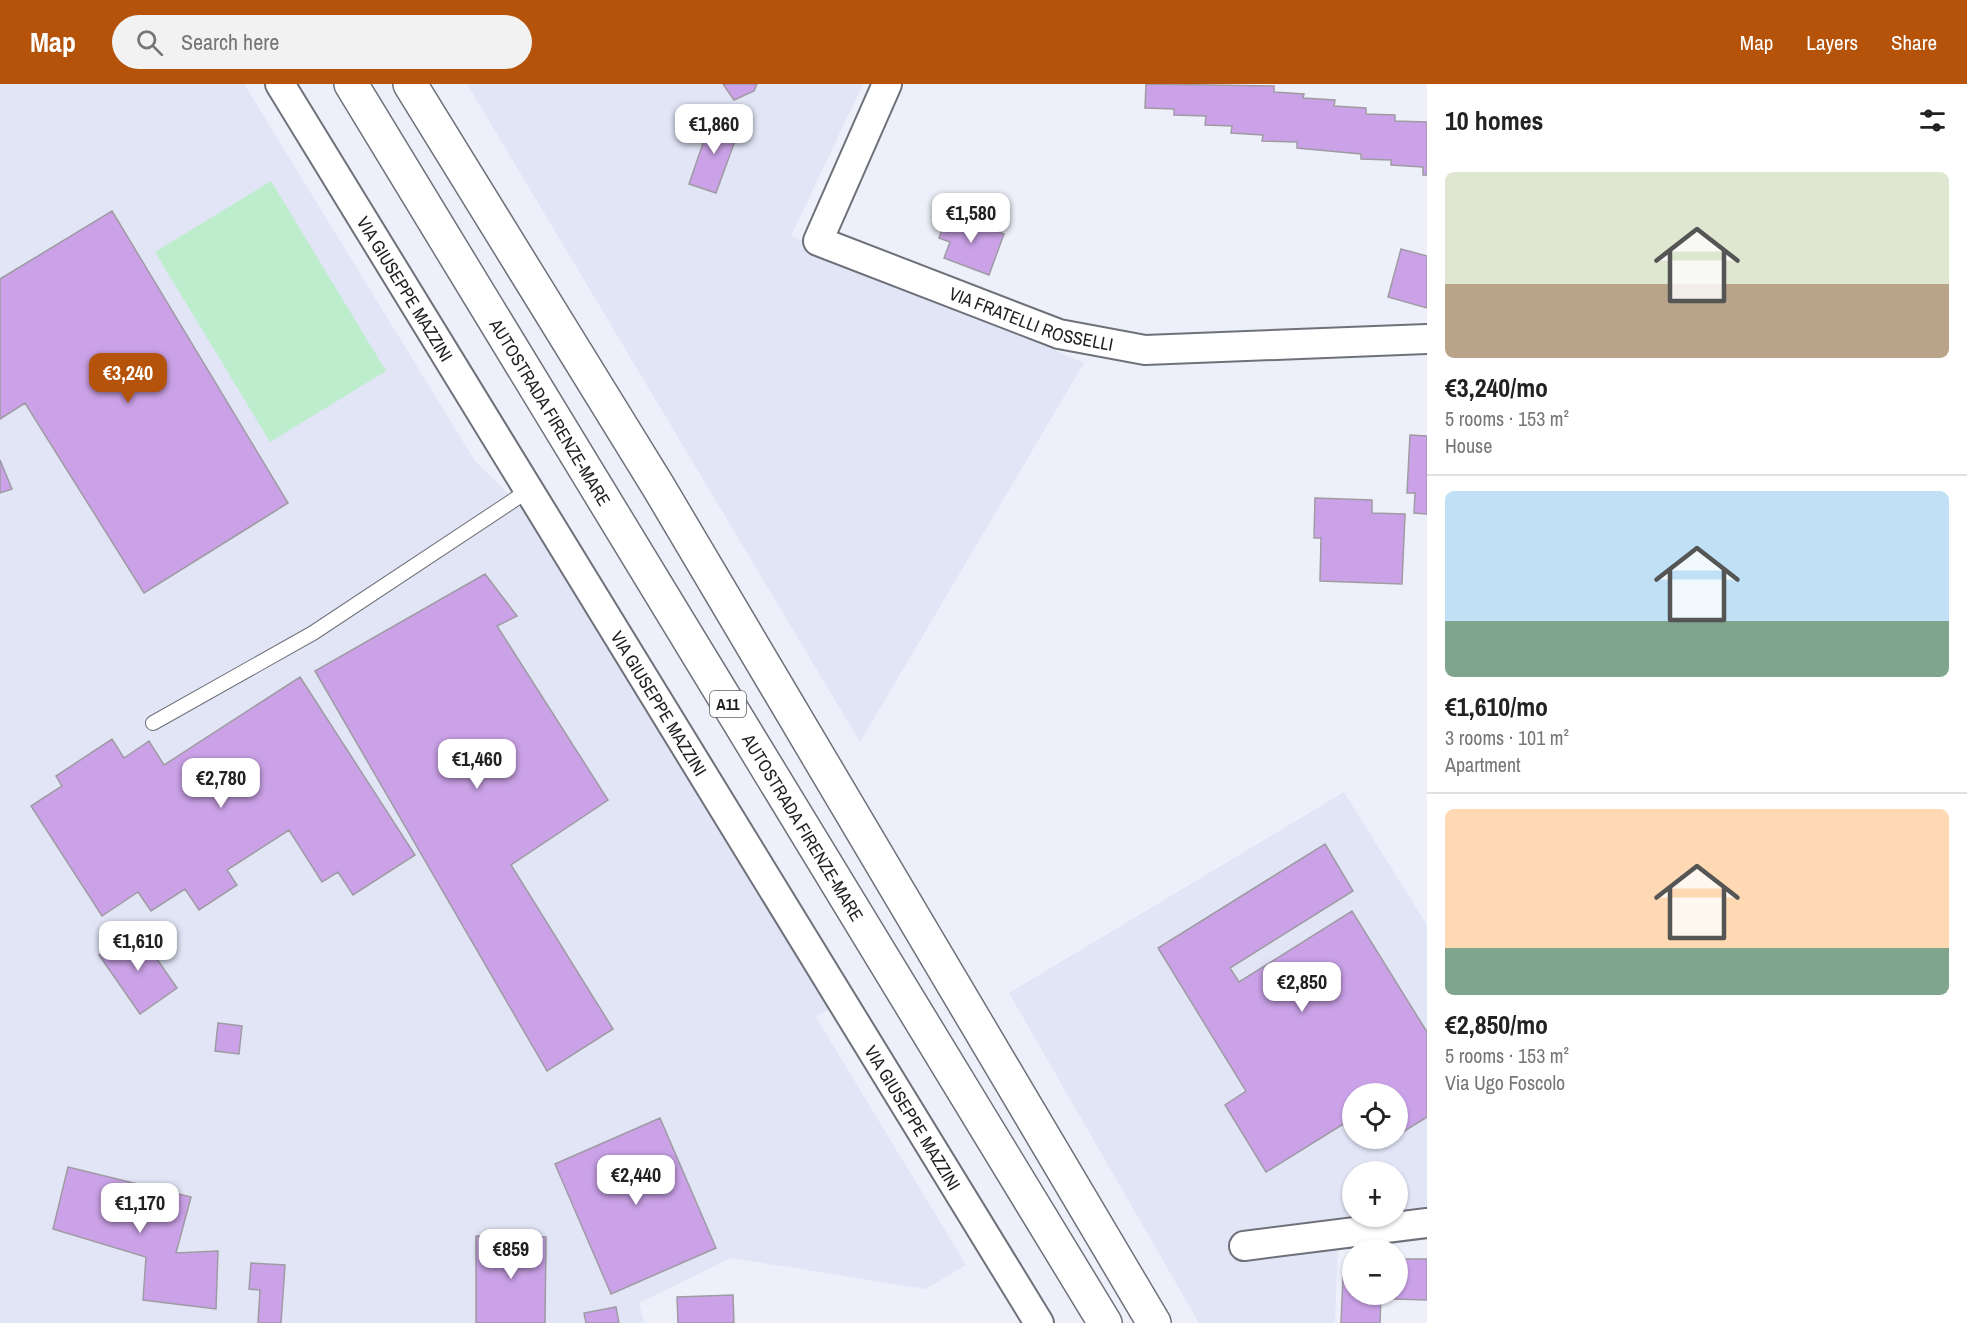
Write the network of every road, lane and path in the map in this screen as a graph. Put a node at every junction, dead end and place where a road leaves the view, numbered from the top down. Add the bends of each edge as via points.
1 (280, 84) edge
2 (351, 84) edge
3 (410, 84) edge
4 (887, 84) edge
5 (1427, 339) edge
6 (529, 490) junction
7 (153, 723) dead end
8 (1427, 1224) edge
9 (1244, 1246) dead end
10 (1040, 1323) edge
11 (1105, 1323) edge
12 (1154, 1323) edge

1 - 6 street, VIA GIUSEPPE MAZZINI
2 - 11 highway, AUTOSTRADA FIRENZE-MARE / A11
3 - 12 highway via 658,486
4 - 5 street, VIA FRATELLI ROSSELLI via 818,241 1059,334 1145,350
6 - 7 lane via 313,633
6 - 10 street, VIA GIUSEPPE MAZZINI
8 - 9 street

